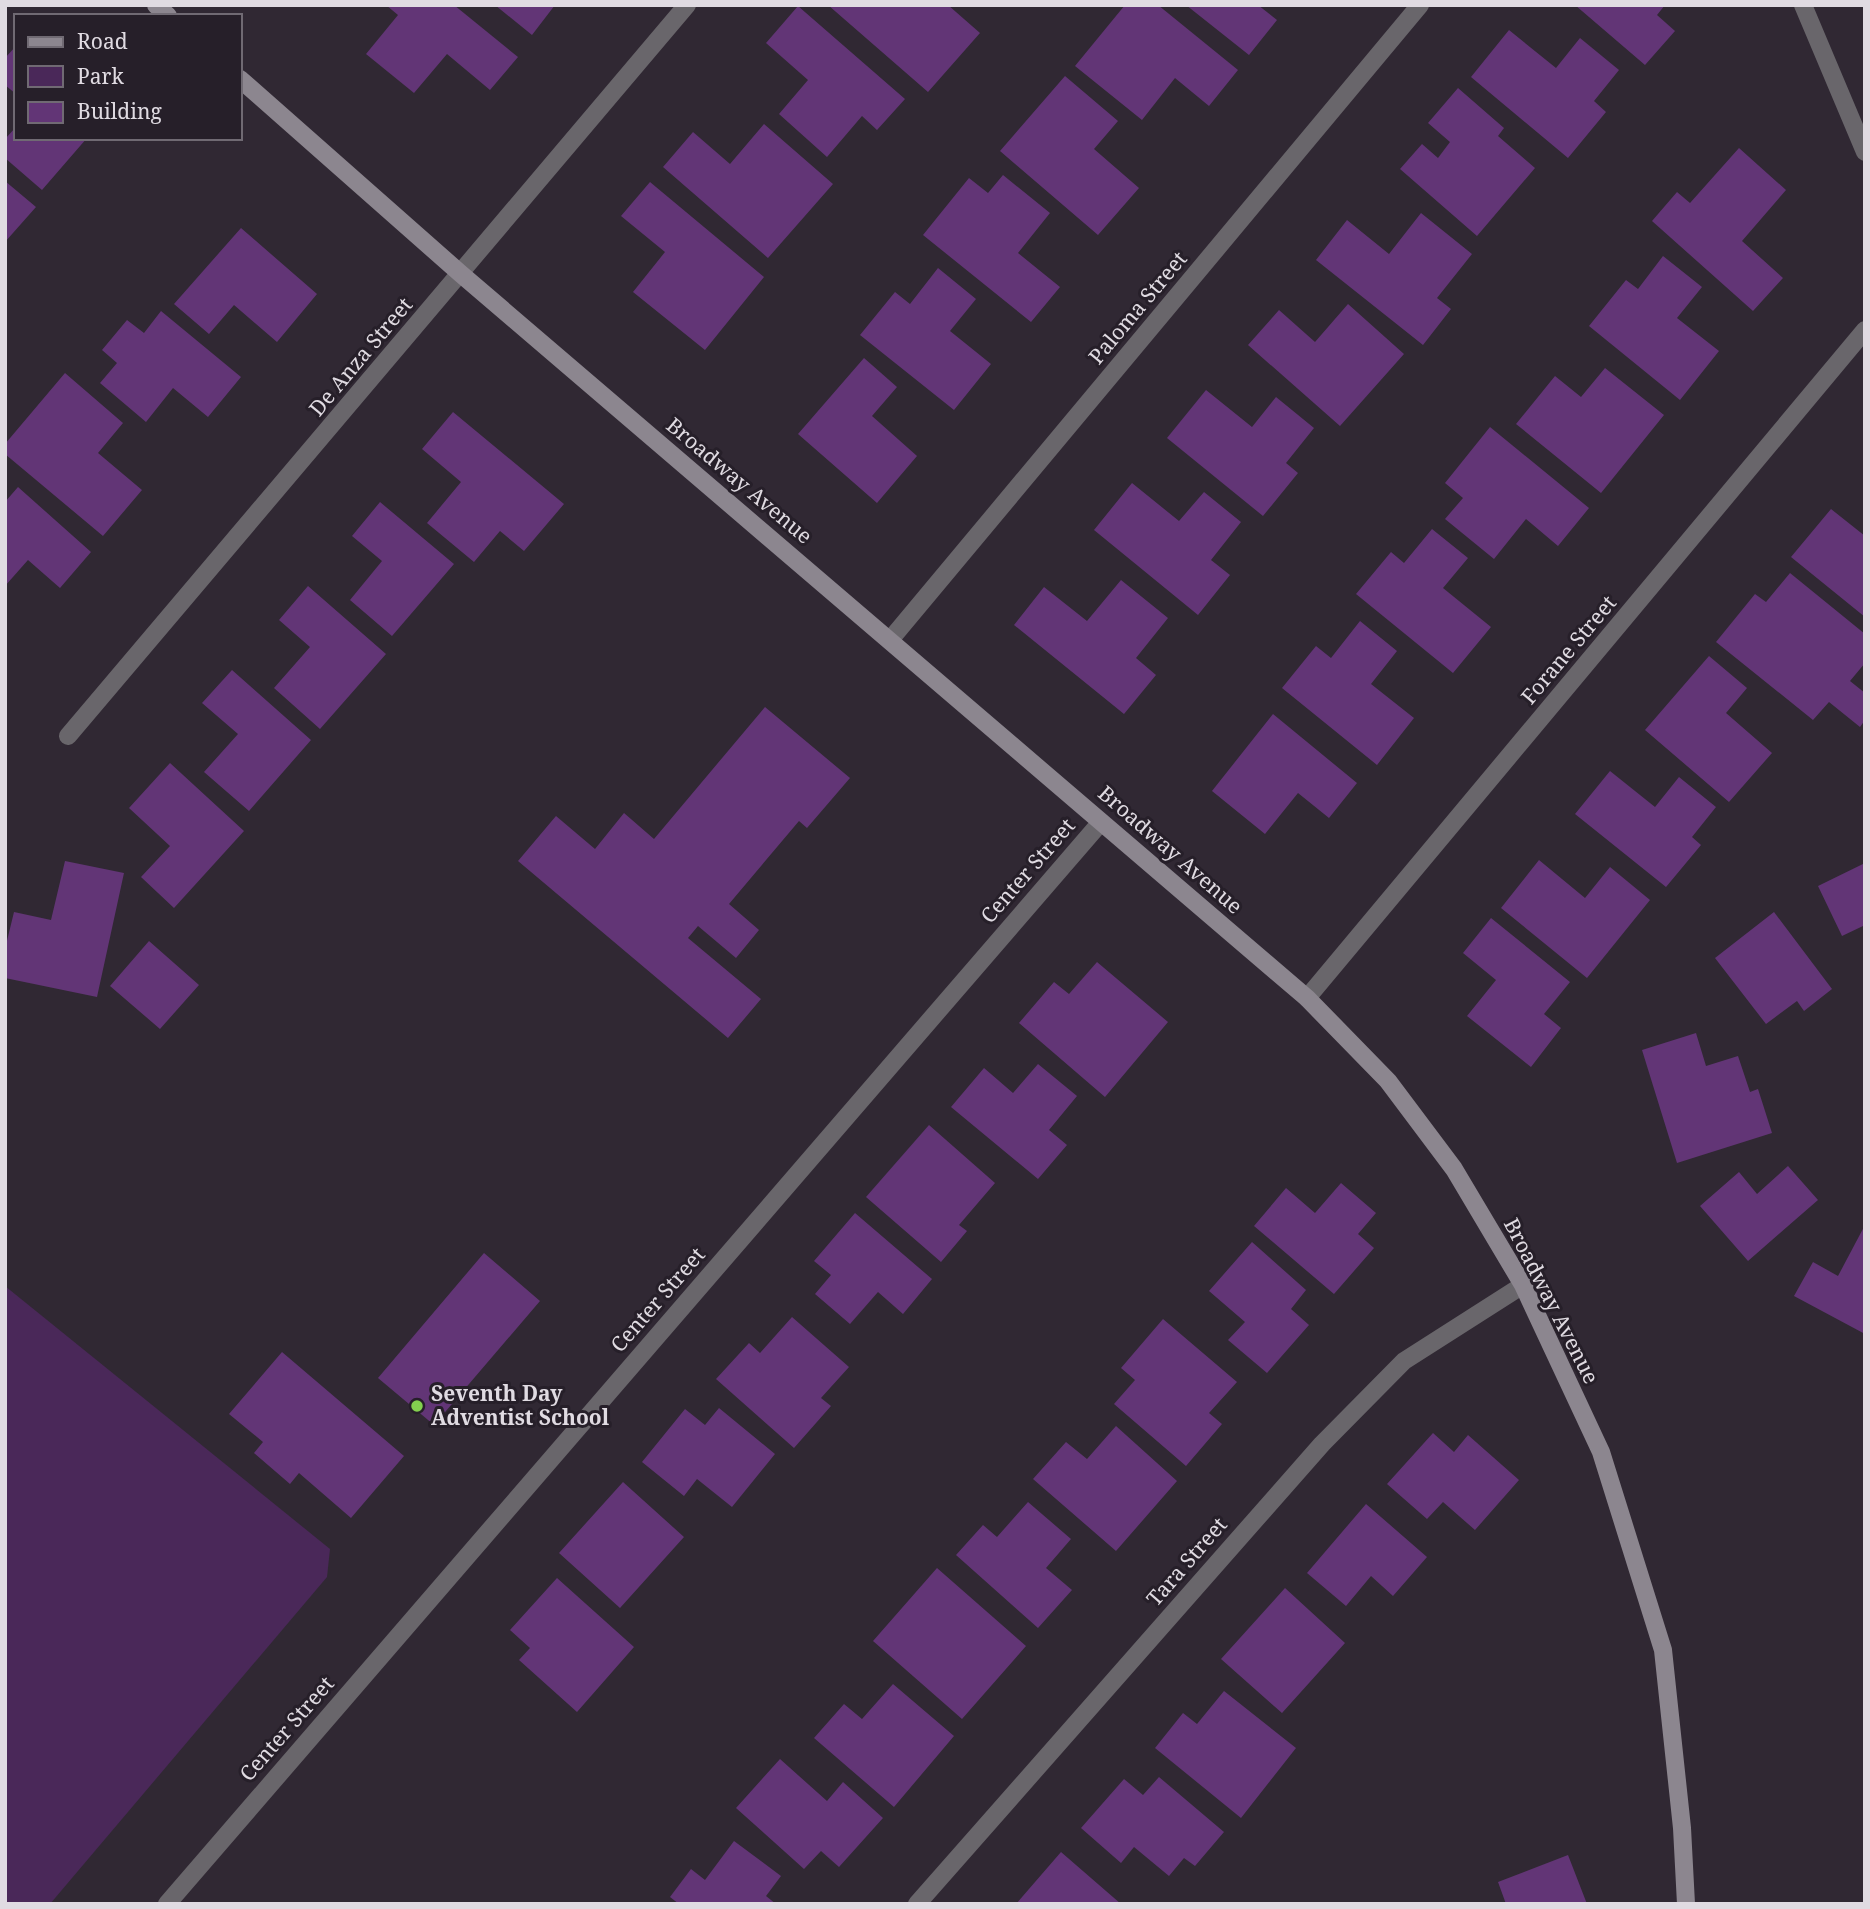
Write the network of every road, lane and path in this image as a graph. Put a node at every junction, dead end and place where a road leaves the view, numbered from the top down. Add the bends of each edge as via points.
1 (687, 5) edge
2 (1420, 5) edge
3 (1803, 5) edge
4 (242, 81) edge
5 (1865, 152) edge
6 (461, 274) junction
7 (1865, 330) edge
8 (890, 640) junction
9 (68, 736) dead end
10 (1101, 822) junction
11 (1307, 998) junction
12 (1522, 1285) junction
13 (167, 1904) edge
14 (917, 1904) edge
15 (1686, 1904) edge

1 - 6 street, De Anza Street
2 - 8 street, Paloma Street
3 - 5 street
4 - 6 street, Broadway Avenue
6 - 8 street, Broadway Avenue
6 - 9 street, De Anza Street
7 - 11 street, Forane Street
8 - 10 street, Broadway Avenue
10 - 11 street, Broadway Avenue
10 - 13 street, Center Street
11 - 12 street, Broadway Avenue via 1388,1082 1454,1169
12 - 14 street, Tara Street via 1405,1361 1322,1444
12 - 15 street, Broadway Avenue via 1601,1452 1663,1650

